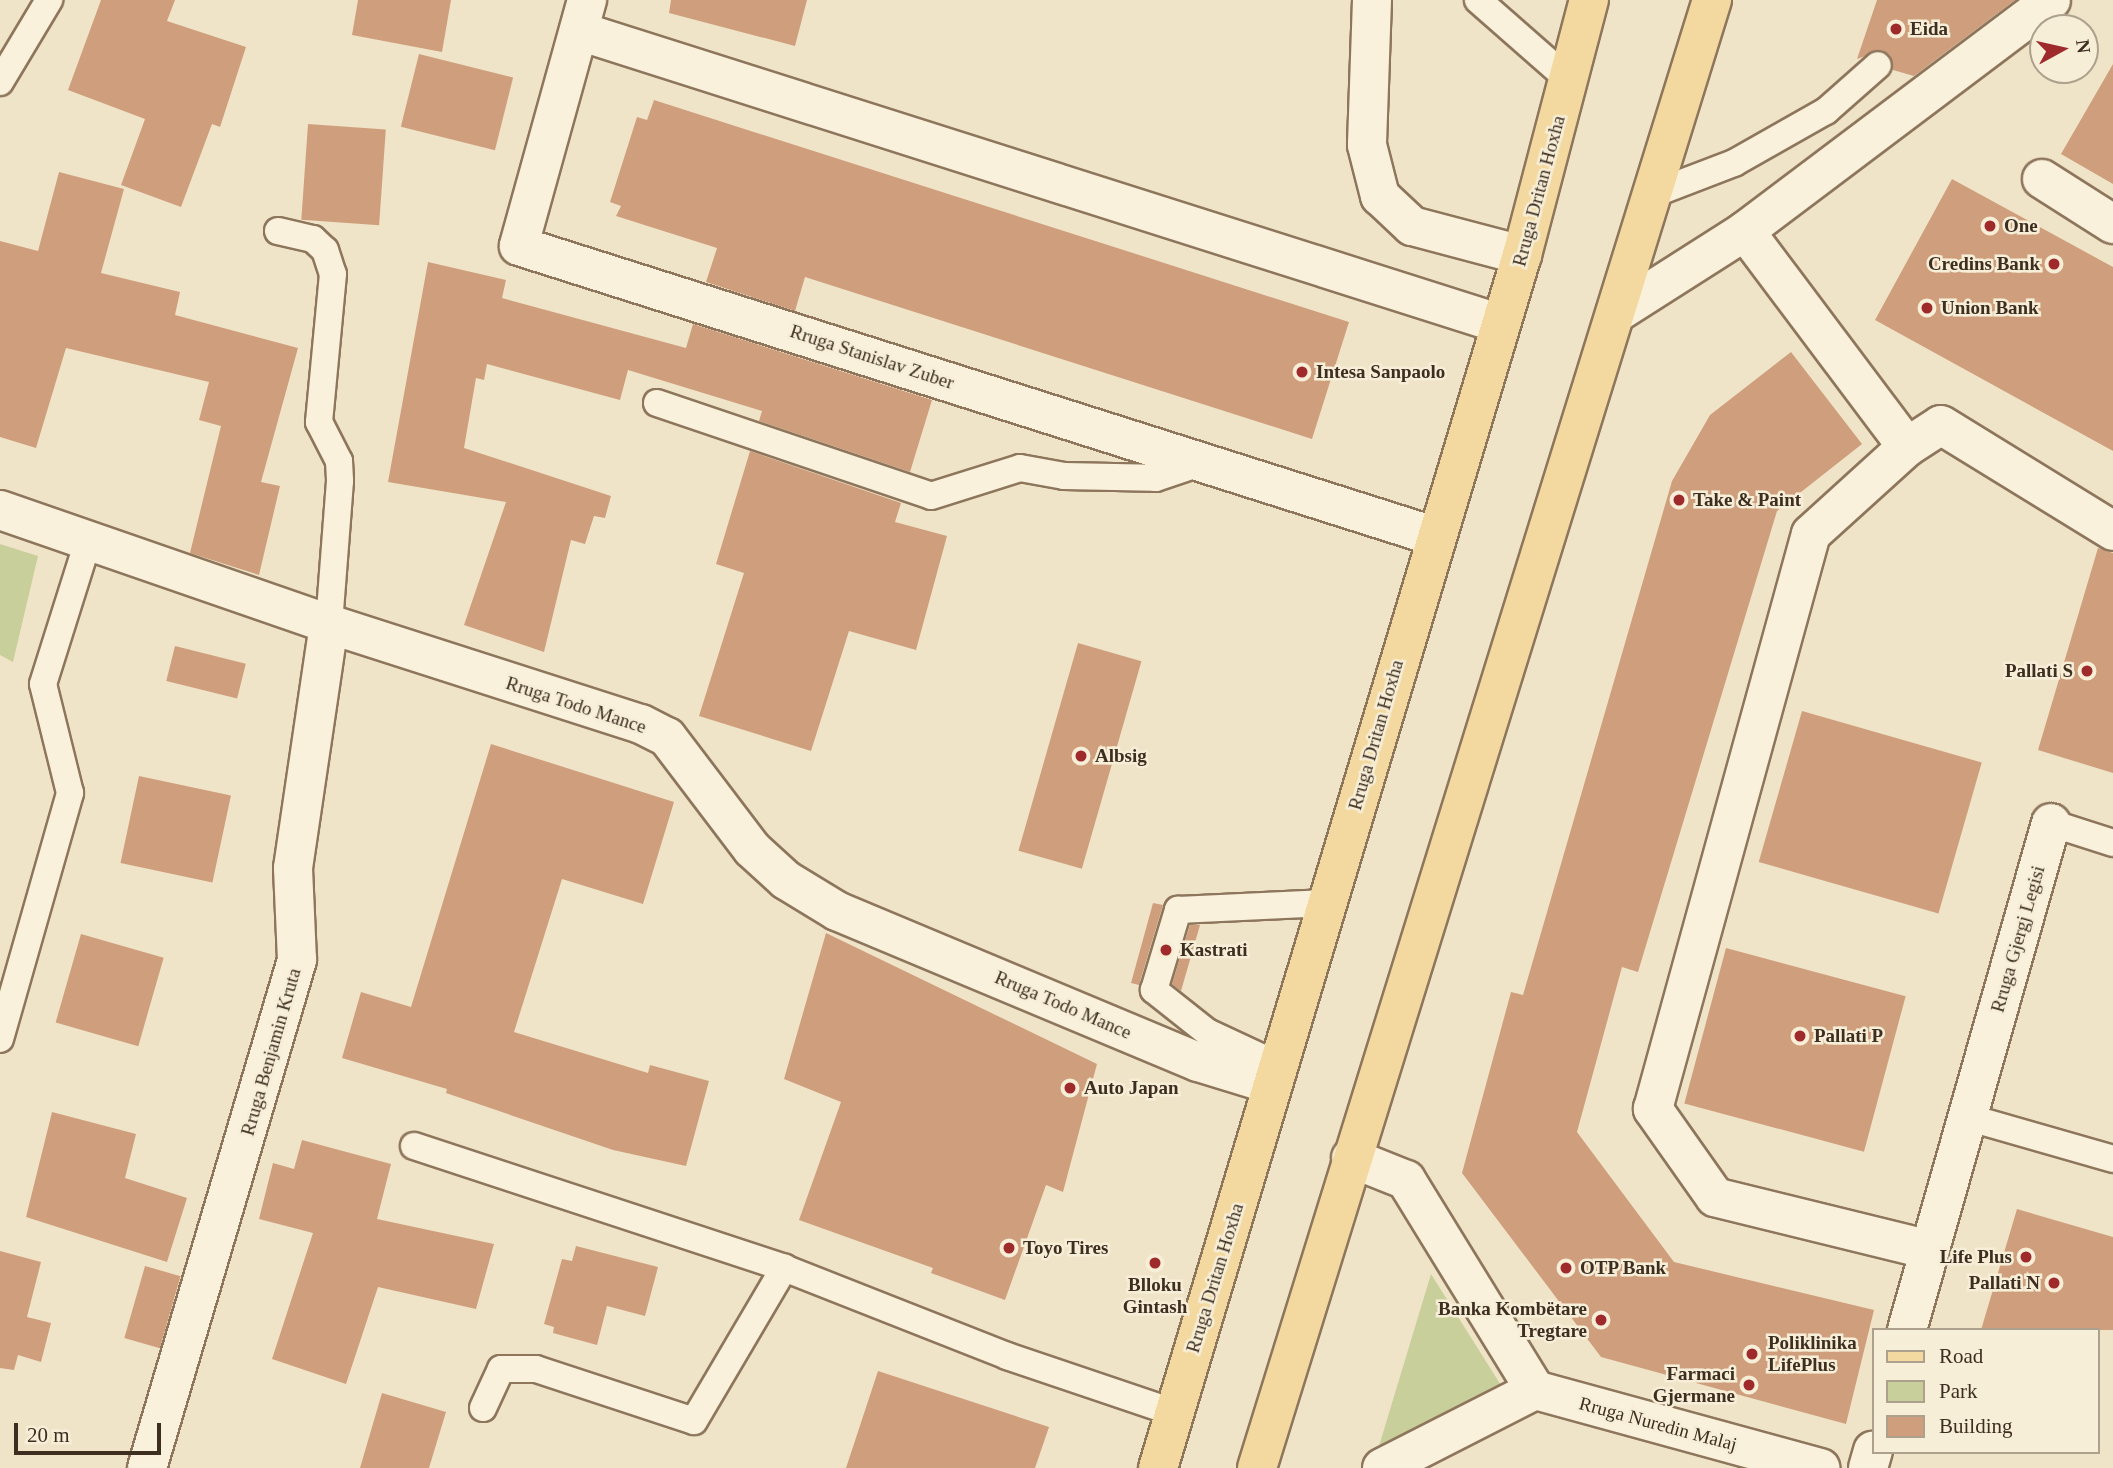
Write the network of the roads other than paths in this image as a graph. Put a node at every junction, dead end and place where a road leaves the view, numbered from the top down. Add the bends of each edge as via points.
1 (49, 0) edge
2 (1372, 0) edge
3 (1478, 0) edge
4 (1589, 0) edge
5 (1712, 0) edge
6 (2051, 0) edge
7 (583, 15) edge
8 (1878, 65) dead end
9 (1569, 79) junction
10 (0, 82) edge
11 (2042, 179) dead end
12 (1653, 194) junction
13 (2113, 224) edge
14 (278, 231) dead end
15 (1745, 231) junction
16 (1522, 255) junction
17 (1618, 312) junction
18 (1501, 324) junction
19 (657, 403) dead end
20 (1907, 447) junction
21 (1203, 462) junction
22 (0, 510) edge
23 (2113, 531) edge
24 (1437, 537) junction
25 (88, 541) junction
26 (329, 624) junction
27 (2051, 823) joint
28 (2113, 843) edge
29 (1327, 903) junction
30 (0, 1039) edge
31 (1275, 1075) junction
32 (1967, 1117) junction
33 (414, 1146) dead end
34 (1351, 1158) junction
35 (2113, 1159) edge
36 (1930, 1250) junction
37 (784, 1268) junction
38 (1908, 1328) edge
39 (1535, 1390) junction
40 (483, 1408) dead end
41 (1175, 1413) junction
42 (147, 1468) edge
43 (1158, 1468) edge
44 (1257, 1468) edge
45 (1382, 1468) edge
46 (1821, 1468) edge

1 - 10 lane
2 - 16 street via 1367,145 1380,196 1412,226
3 - 9 lane
4 - 9 main road, Rruga Dritan Hoxha
5 - 12 main road
6 - 15 street
7 - 18 street, Rruga Stanislav Zuber
7 - 21 street, Rruga Stanislav Zuber via 519,246
8 - 12 lane via 1826,111 1734,163
9 - 16 main road, Rruga Dritan Hoxha
11 - 13 street
12 - 17 main road
14 - 26 lane via 313,239 325,250 333,274 319,422 339,461 340,481
15 - 17 street
15 - 20 street
16 - 18 main road, Rruga Dritan Hoxha
17 - 34 main road
18 - 24 main road, Rruga Dritan Hoxha
19 - 21 lane via 931,496 1020,468 1064,476 1156,478
20 - 23 street via 1941,425
20 - 36 street via 1811,534 1653,1109 1715,1197
21 - 24 street, Rruga Stanislav Zuber
22 - 25 street, Rruga Todo Mance
24 - 29 main road, Rruga Dritan Hoxha
25 - 26 street, Rruga Todo Mance
25 - 30 lane via 43,684 70,793
26 - 31 street, Rruga Todo Mance via 667,737 752,849 786,880 837,911 1198,1062
26 - 42 street, Rruga Benjamin Kruta via 293,868 297,960
27 - 28 lane, Rruga Gjergj Legisi
27 - 32 street, Rruga Gjergj Legisi
29 - 31 main road, Rruga Dritan Hoxha
29 - 31 lane via 1178,910 1154,990 1207,1032
31 - 41 main road, Rruga Dritan Hoxha
32 - 35 lane
32 - 36 street, Rruga Gjergj Legisi
33 - 37 lane
34 - 39 street via 1406,1180
34 - 44 main road
36 - 38 street, Rruga Gjergj Legisi
37 - 40 lane via 694,1422 536,1368 502,1369
37 - 41 lane via 1007,1356
39 - 45 street
39 - 46 street, Rruga Nuredin Malaj
41 - 43 main road, Rruga Dritan Hoxha

